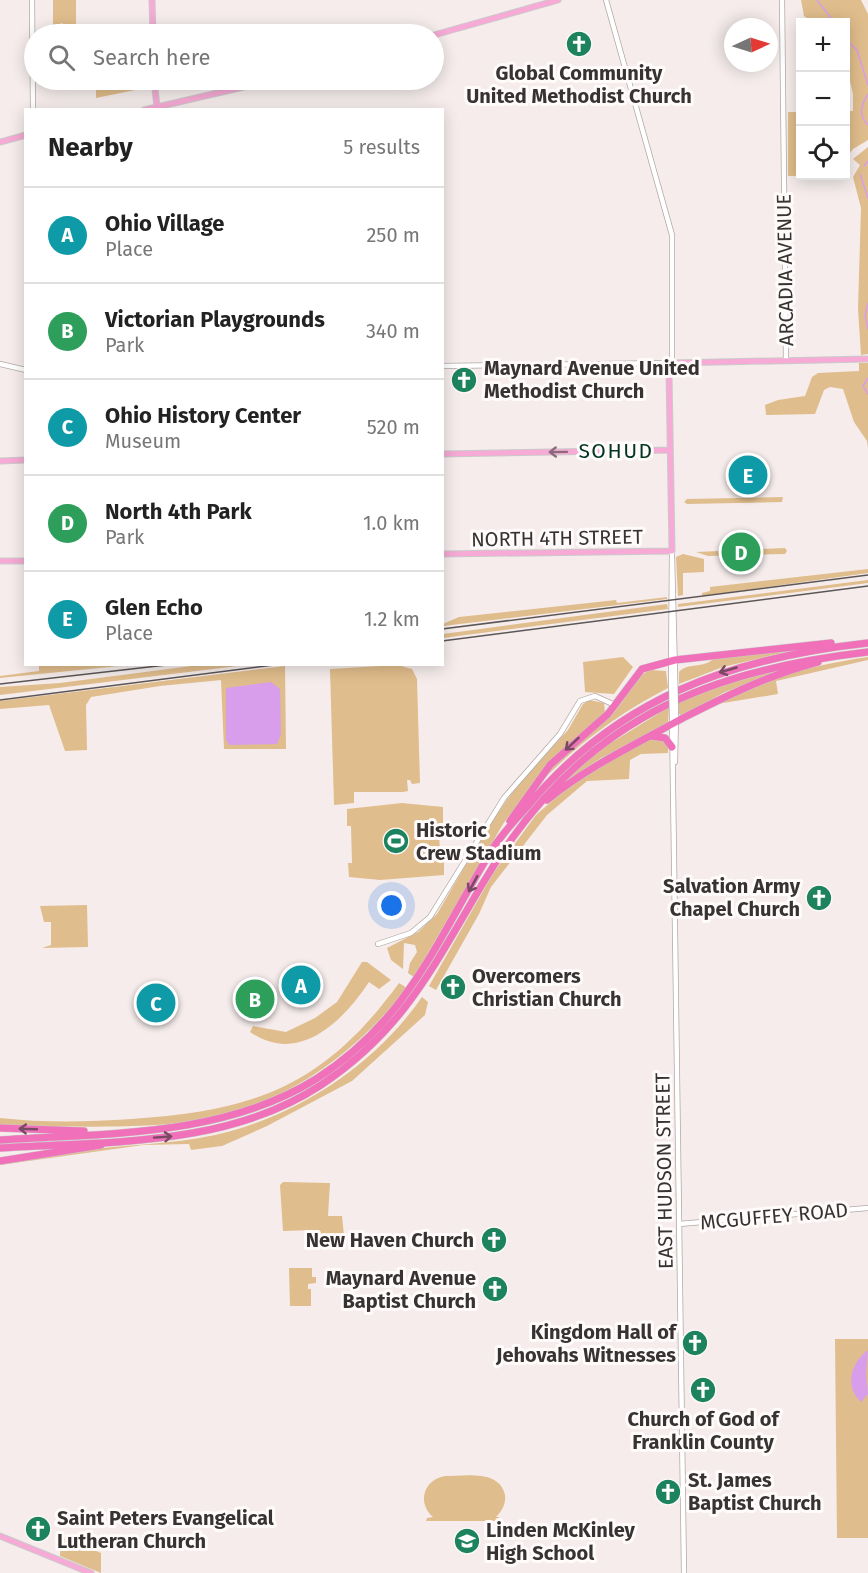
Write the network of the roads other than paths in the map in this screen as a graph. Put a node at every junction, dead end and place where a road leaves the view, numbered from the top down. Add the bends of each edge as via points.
1 (32, 0) edge
2 (152, 0) edge
3 (558, 0) edge
4 (606, 0) edge
5 (782, 0) edge
6 (32, 24) edge
7 (153, 24) edge
8 (444, 32) edge
9 (33, 90) edge
10 (155, 90) edge
11 (232, 90) edge
12 (33, 108) edge
13 (157, 108) edge
14 (24, 135) edge
15 (0, 141) edge
16 (868, 359) edge
17 (786, 360) junction
18 (672, 363) junction
19 (0, 364) edge
20 (444, 366) edge
21 (24, 370) edge
22 (670, 450) junction
23 (444, 454) edge
24 (24, 460) edge
25 (0, 461) edge
26 (672, 553) junction
27 (444, 554) edge
28 (0, 561) edge
29 (24, 561) edge
30 (868, 643) edge
31 (864, 652) edge
32 (673, 662) junction
33 (615, 705) junction
34 (674, 719) junction
35 (649, 736) junction
36 (672, 747) junction
37 (674, 768) junction
38 (530, 817) junction
39 (495, 846) junction
40 (378, 944) dead end
41 (424, 977) junction
42 (410, 998) junction
43 (0, 1128) edge
44 (98, 1133) junction
45 (133, 1139) junction
46 (0, 1140) edge
47 (0, 1148) edge
48 (0, 1161) edge
49 (868, 1209) edge
50 (679, 1224) junction
51 (0, 1536) edge
52 (91, 1573) edge
53 (684, 1573) edge

1 - 6 main road
2 - 7 main road
3 - 8 main road
4 - 18 main road, EAST HUDSON STREET via 671,233
5 - 17 main road, ARCADIA AVENUE
9 - 12 main road
10 - 13 main road
11 - 13 main road
14 - 15 main road
16 - 17 main road
17 - 18 main road
18 - 20 main road
18 - 22 main road, EAST HUDSON STREET
19 - 21 main road
22 -> 23 main road
22 - 26 main road, EAST HUDSON STREET
24 - 25 main road
26 - 27 main road, NORTH 4TH STREET
26 - 32 main road, EAST HUDSON STREET
28 - 29 main road
30 - 32 highway
30 -> 39 highway via 774,658 723,671 653,701 589,743 550,778
31 - 34 highway via 784,671
31 - 38 highway via 750,672 666,703 593,751 558,782
32 - 33 highway via 640,670
32 - 34 main road, EAST HUDSON STREET, bridge
33 -> 39 highway via 550,765
33 - 40 main road via 595,696 580,702 560,734 504,798 430,917 411,933
34 - 35 highway
34 - 36 main road, EAST HUDSON STREET
34 - 37 main road, EAST HUDSON STREET
35 - 36 highway via 665,738
35 - 38 highway via 578,776
36 - 37 main road, EAST HUDSON STREET
37 - 50 main road, EAST HUDSON STREET
38 - 41 highway via 507,845
39 -> 41 highway
41 - 42 highway
42 - 44 highway via 350,1055 276,1100 214,1120
45 -> 42 highway via 180,1136 230,1126 279,1107 320,1086 364,1053
44 -> 43 highway
44 - 46 highway
45 - 47 highway
45 - 48 highway
49 - 50 main road, MCGUFFEY ROAD
50 - 53 main road, EAST HUDSON STREET
51 - 52 main road

